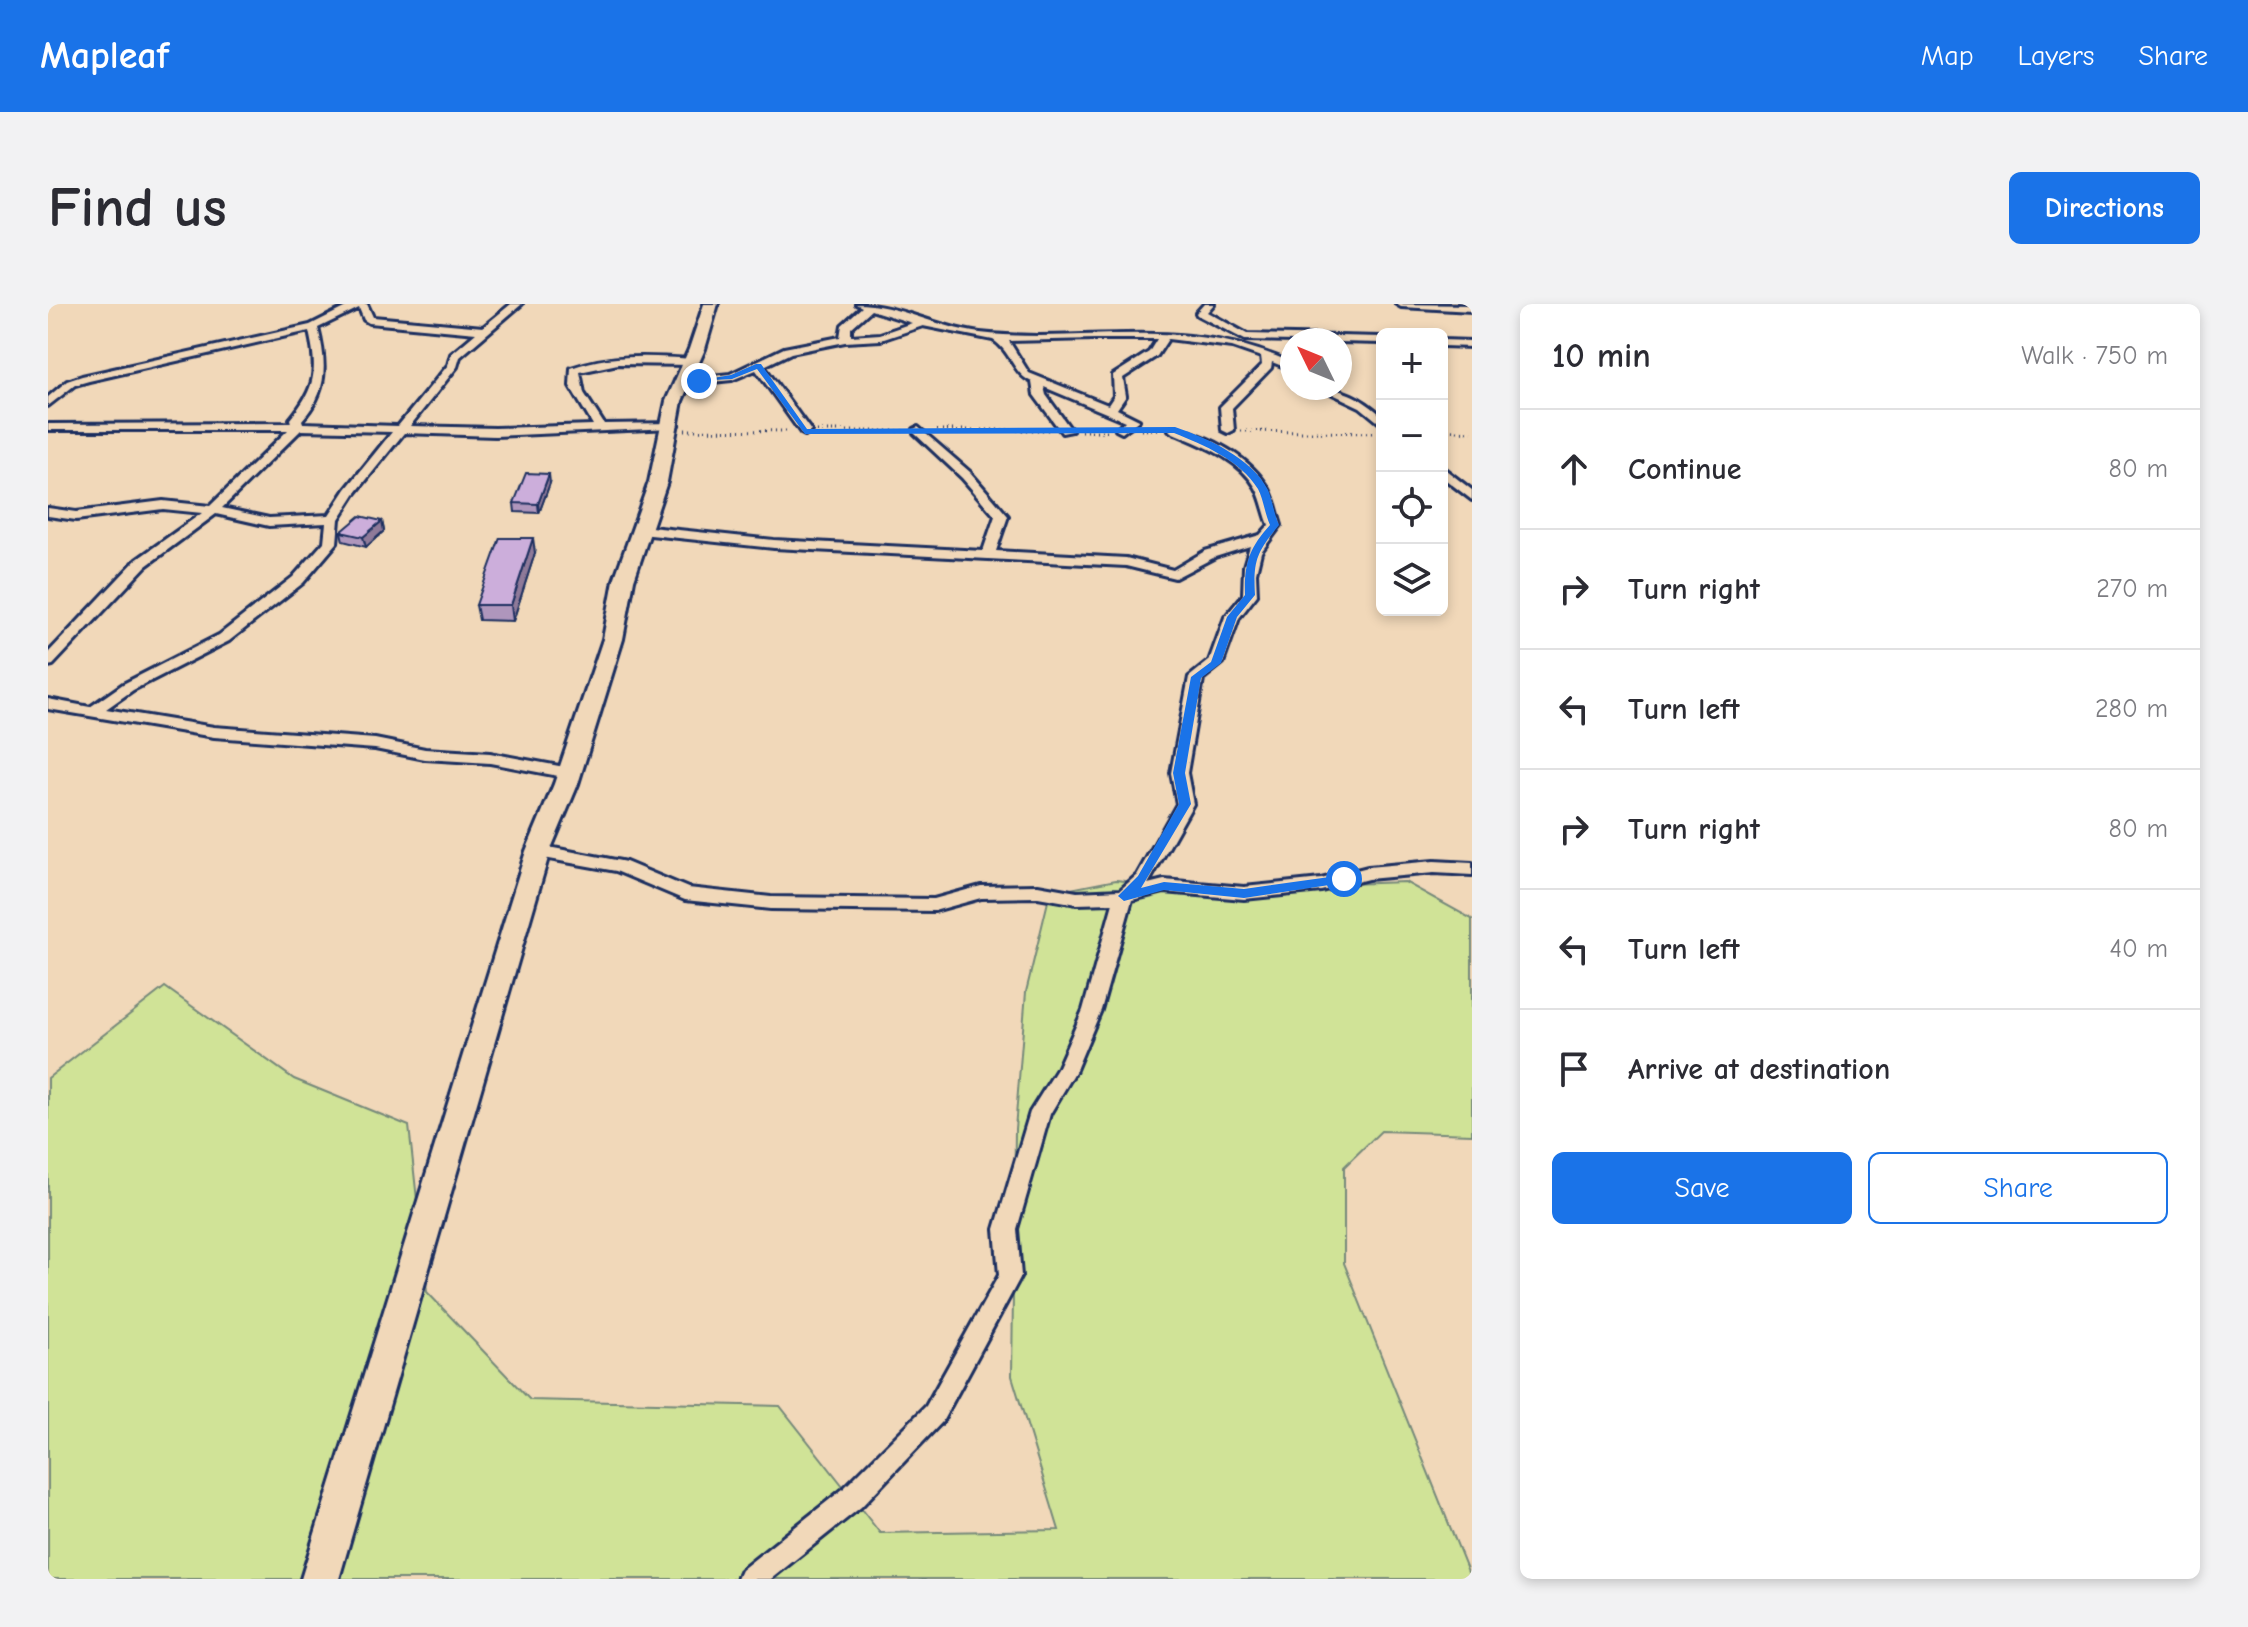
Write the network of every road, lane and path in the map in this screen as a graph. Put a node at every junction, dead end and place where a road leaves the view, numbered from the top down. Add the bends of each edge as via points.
1 (360, 304) edge
2 (517, 304) edge
3 (711, 304) edge
4 (1209, 304) edge
5 (1401, 304) edge
6 (865, 305) edge
7 (1472, 308) edge
8 (923, 323) junction
9 (313, 327) junction
10 (481, 330) junction
11 (995, 337) junction
12 (1163, 338) junction
13 (845, 339) junction
14 (1376, 340) edge
15 (1244, 342) junction
16 (1448, 343) edge
17 (1472, 344) edge
18 (1266, 355) junction
19 (1280, 361) edge
20 (759, 366) junction
21 (687, 372) junction
22 (1038, 382) junction
23 (1352, 400) edge
24 (48, 403) edge
25 (1112, 408) junction
26 (1376, 416) edge
27 (298, 426) junction
28 (48, 427) edge
29 (600, 427) junction
30 (400, 428) junction
31 (671, 428) junction
32 (1122, 430) junction
33 (1175, 430) joint
34 (1228, 430) joint
35 (1448, 430) edge
36 (805, 431) junction
37 (918, 431) junction
38 (1066, 431) junction
39 (1472, 432) edge
40 (1376, 433) edge
41 (1443, 472) edge
42 (1472, 496) edge
43 (48, 512) edge
44 (211, 512) junction
45 (333, 519) junction
46 (641, 530) junction
47 (1262, 539) junction
48 (988, 555) junction
49 (48, 662) edge
50 (48, 704) edge
51 (95, 710) junction
52 (569, 773) junction
53 (538, 851) junction
54 (1472, 869) edge
55 (1124, 896) junction
56 (320, 1579) edge
57 (750, 1579) edge

1 - 9 street
1 - 10 street via 369,320
2 - 10 street
3 - 21 main road
4 - 15 street via 1201,313
5 - 7 street
6 - 8 street
6 - 13 street via 846,327
8 - 11 street
8 - 13 street via 881,337
9 - 24 street via 86,378 71,383
9 - 27 street via 323,369 316,394 296,419
10 - 30 street
11 - 12 street via 1115,333
11 - 22 street via 1005,343 1025,375
12 - 15 street
12 - 25 street via 1153,354 1117,377 1120,396
13 - 20 street via 788,350
14 - 15 street
15 - 18 street
16 - 17 street
18 - 19 street
18 - 34 street via 1267,366 1226,407
20 - 21 street via 732,377
20 - 36 street
21 - 29 street via 641,359 595,362 575,370 573,379 583,403
21 - 31 main road via 674,401
22 - 25 street
22 - 38 street via 1040,395
23 - 26 street
25 - 32 street via 1133,420
27 - 28 street
27 - 30 street
27 - 44 street
29 - 30 street via 495,432
29 - 31 street
30 - 45 street
31 - 36 path
31 - 46 main road
32 - 33 path
32 - 38 path
33 - 47 street via 1207,443 1246,469 1265,492 1275,525
34 - 40 path
35 - 39 path
36 - 37 path
37 - 38 path
37 - 48 street via 1002,516
41 - 42 street
43 - 44 street via 76,516 163,505
44 - 45 street via 269,522
44 - 49 street via 141,563
45 - 51 street via 330,543 274,601 224,638 128,687
46 - 48 street via 774,544
46 - 52 main road via 624,580 613,639
47 - 48 street via 1210,554 1175,574 1126,562
47 - 55 street via 1249,569 1250,595 1232,617 1216,663 1196,677 1179,773 1185,804 1143,879
50 - 51 street
51 - 52 street via 214,732 375,744
52 - 53 main road
53 - 55 street via 620,866 685,894 771,903 934,905 981,892
53 - 56 main road
54 - 55 street via 1368,873 1321,885 1244,893 1164,886
55 - 57 street via 1092,1010 1065,1072 1040,1112 1006,1229 1010,1276 934,1414 852,1498

